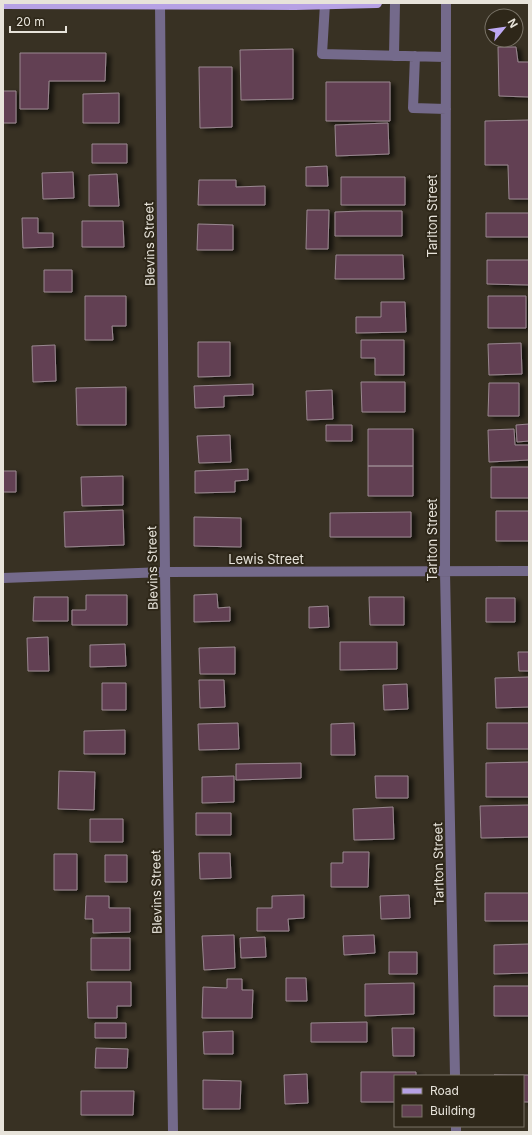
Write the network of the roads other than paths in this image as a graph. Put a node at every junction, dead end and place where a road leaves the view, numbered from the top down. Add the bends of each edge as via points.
1 (377, 3) edge
2 (395, 3) edge
3 (446, 3) edge
4 (3, 4) edge
5 (160, 4) edge
6 (295, 4) edge
7 (325, 4) junction
8 (394, 56) junction
9 (414, 56) junction
10 (446, 57) junction
11 (446, 108) junction
12 (529, 571) edge
13 (165, 572) junction
14 (445, 572) junction
15 (3, 578) edge
16 (455, 1075) edge
17 (173, 1132) edge

1 - 7 main road
2 - 8 street
3 - 10 street, Tarlton Street
4 - 5 main road
5 - 6 main road
5 - 13 street, Blevins Street
6 - 7 main road
7 - 8 street via 322,54
8 - 9 street
9 - 10 street
9 - 11 street via 413,108
10 - 11 street, Tarlton Street
11 - 14 street, Tarlton Street
12 - 14 street, Lewis Street
13 - 14 street, Lewis Street
13 - 15 street, Lewis Street
13 - 17 street, Blevins Street
14 - 16 street, Tarlton Street

